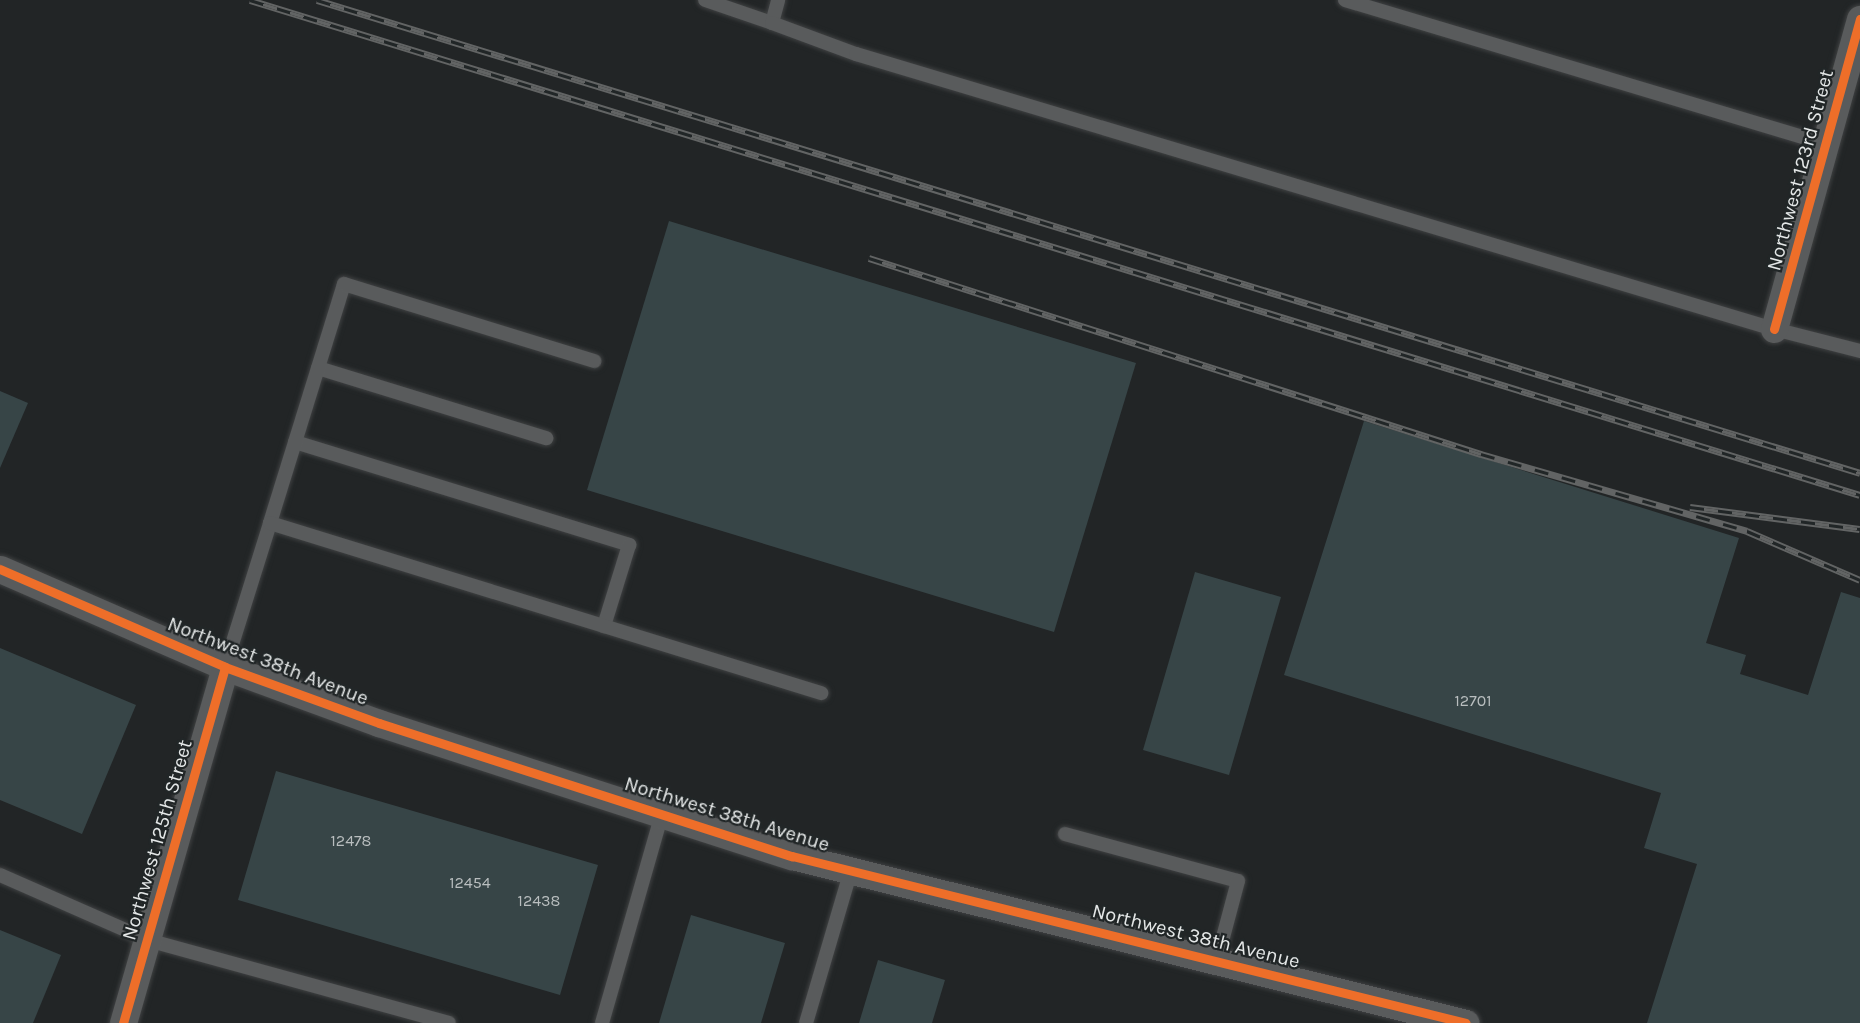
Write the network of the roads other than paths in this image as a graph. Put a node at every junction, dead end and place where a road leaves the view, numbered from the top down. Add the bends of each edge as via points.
1 (705, 0) edge
2 (778, 0) edge
3 (1346, 0) edge
4 (1860, 20) edge
5 (772, 23) junction
6 (1826, 144) junction
7 (1774, 329) junction
8 (1860, 351) edge
9 (594, 361) dead end
10 (318, 368) junction
11 (546, 438) dead end
12 (296, 442) junction
13 (270, 523) junction
14 (0, 569) edge
15 (604, 626) junction
16 (225, 667) junction
17 (821, 693) dead end
18 (662, 814) junction
19 (1065, 834) dead end
20 (851, 870) junction
21 (0, 875) edge
22 (148, 940) junction
23 (1217, 960) junction
24 (123, 1023) edge
25 (449, 1023) edge
26 (602, 1023) edge
27 (806, 1023) edge
28 (1466, 1023) edge

1 - 5 lane
2 - 5 lane
3 - 6 lane
4 - 6 street, Northwest 123rd Street
5 - 7 lane via 856,54
6 - 7 street, Northwest 123rd Street
7 - 8 lane
9 - 10 lane via 344,284
10 - 11 lane
10 - 12 lane
12 - 13 lane
12 - 15 lane via 629,545
13 - 15 lane
13 - 16 lane
14 - 16 street, Northwest 38th Avenue
15 - 17 lane
16 - 18 street, Northwest 38th Avenue via 379,723
16 - 22 street, Northwest 125th Street
18 - 20 street, Northwest 38th Avenue via 792,856
18 - 26 lane
19 - 23 lane via 1238,881
20 - 23 street, Northwest 38th Avenue
20 - 27 lane
21 - 22 lane
22 - 24 street, Northwest 125th Street
22 - 25 lane
23 - 28 street, Northwest 38th Avenue

